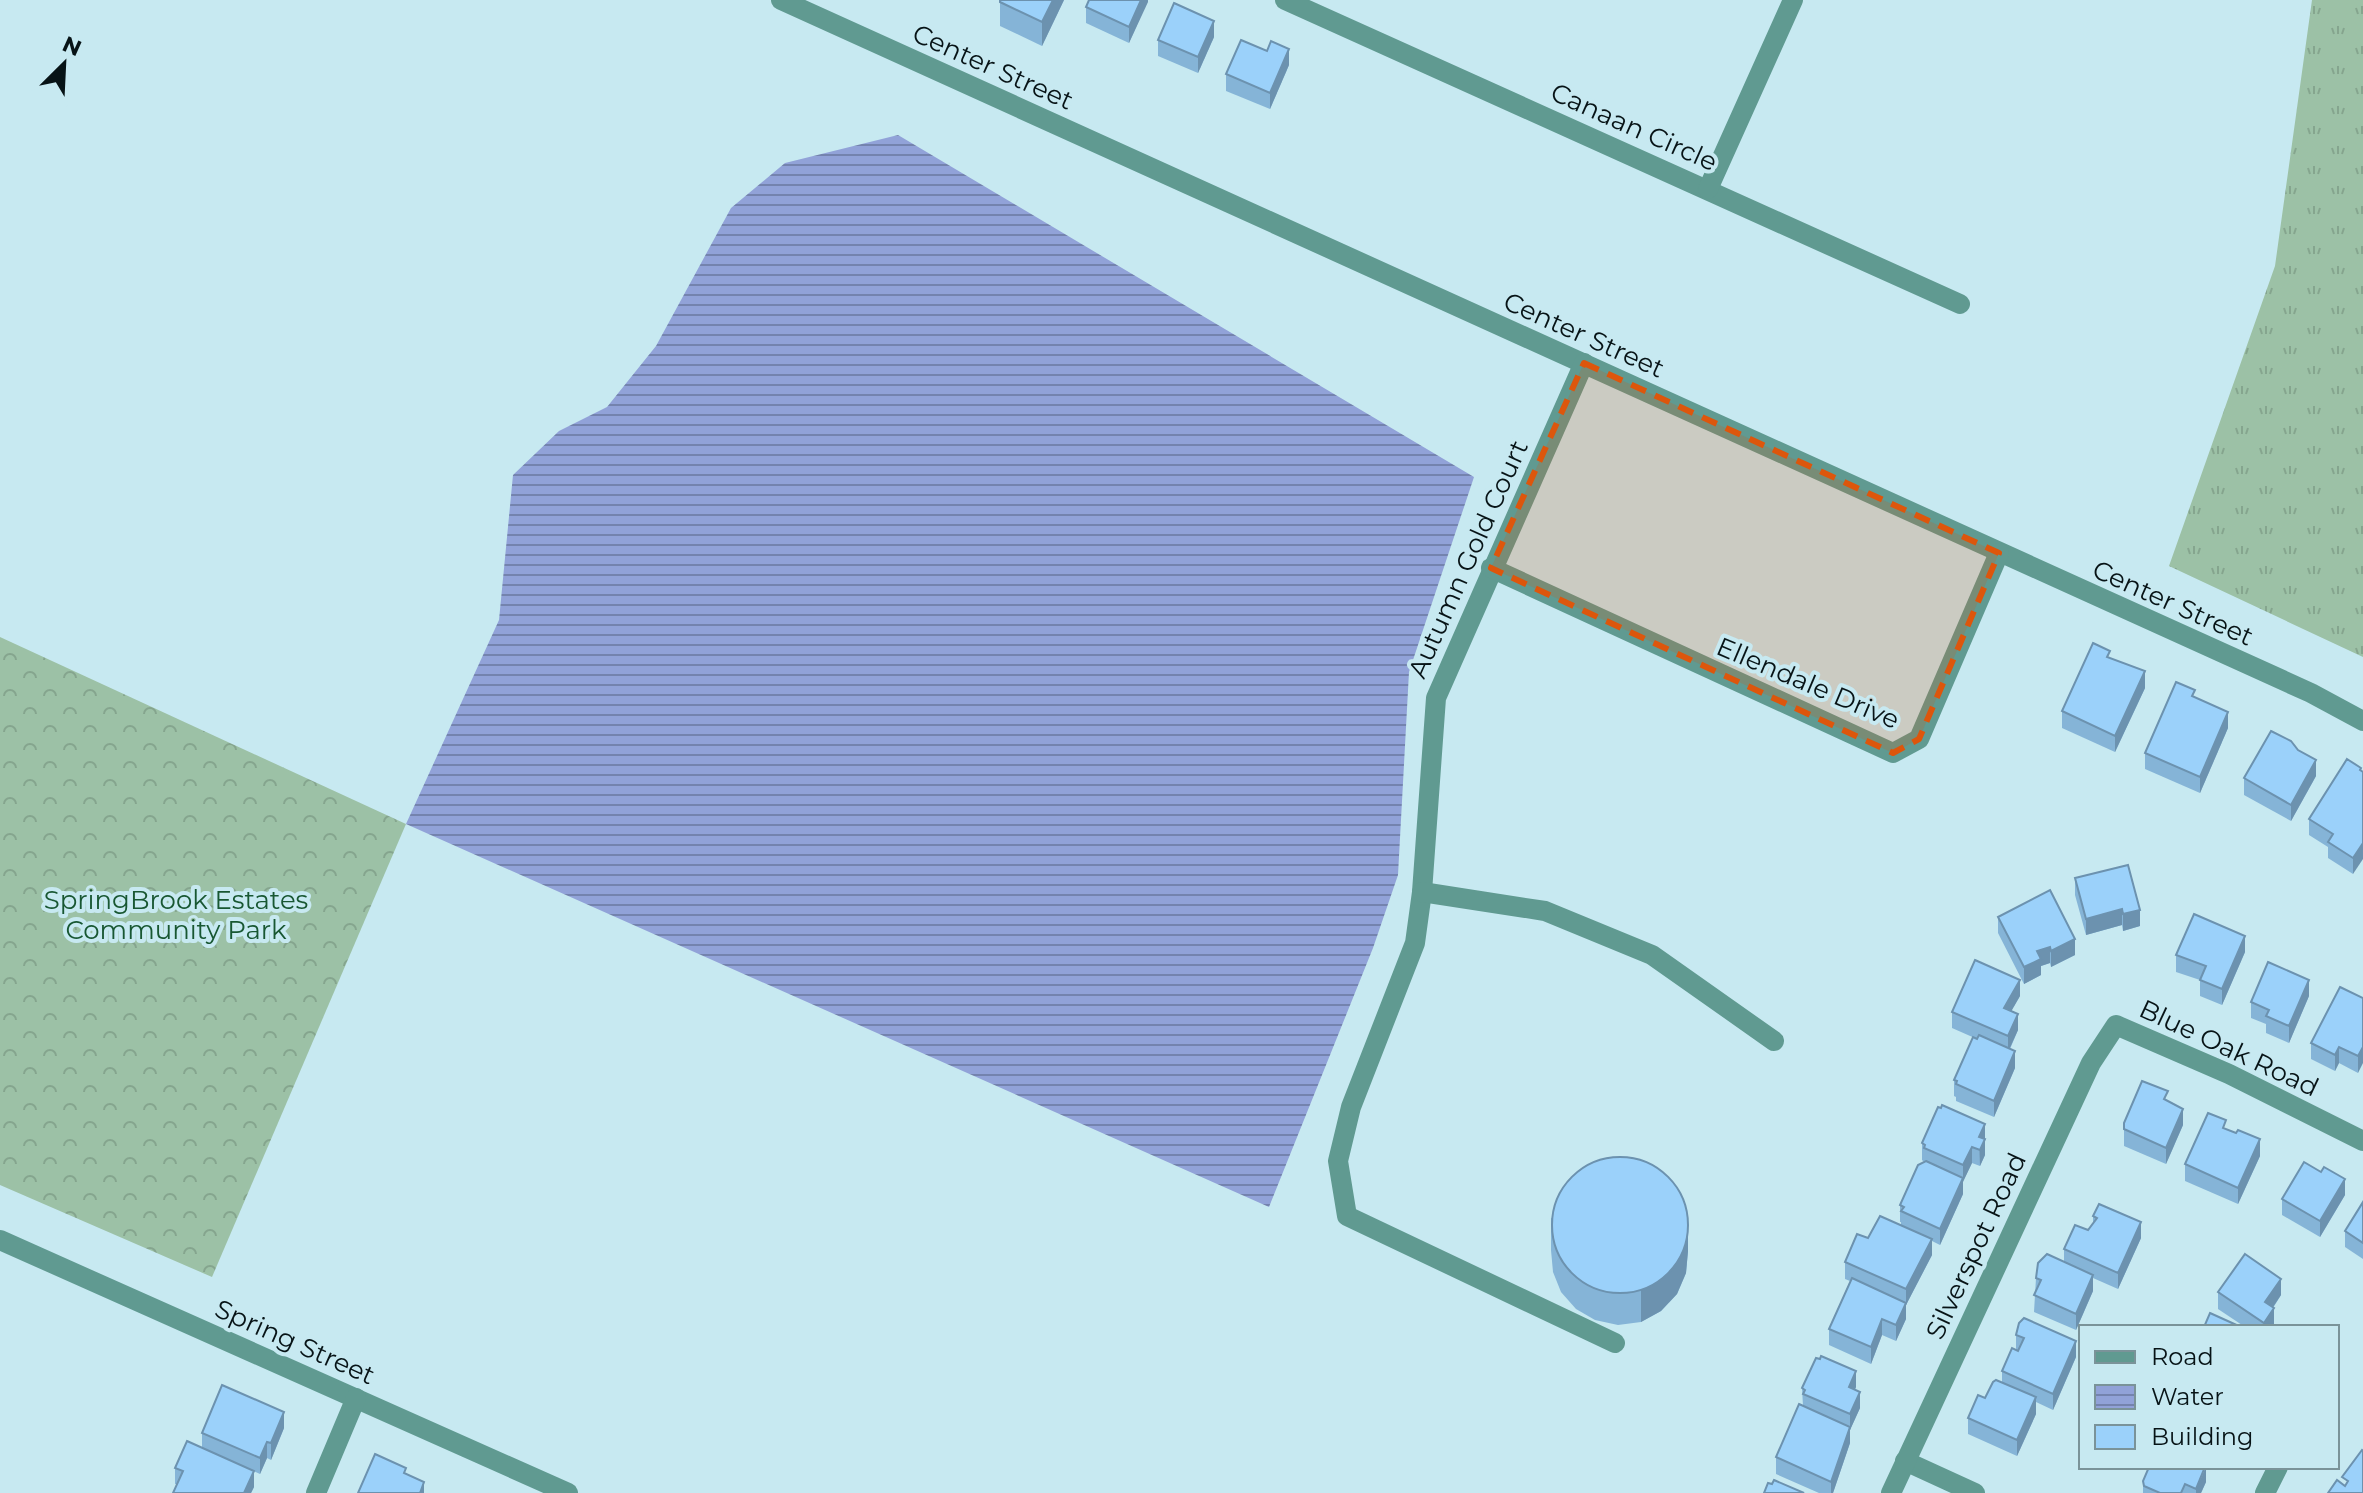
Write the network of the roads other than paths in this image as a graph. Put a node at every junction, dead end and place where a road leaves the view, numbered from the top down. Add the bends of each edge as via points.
1 (1285, 0) edge
2 (1793, 0) edge
3 (793, 3) edge
4 (1708, 189) junction
5 (1960, 304) dead end
6 (1584, 363) junction
7 (1999, 553) junction
8 (1491, 568) junction
9 (2363, 721) edge
10 (1422, 892) junction
11 (2116, 1025) joint
12 (1774, 1041) dead end
13 (2363, 1141) edge
14 (0, 1240) edge
15 (1615, 1343) dead end
16 (356, 1398) junction
17 (1905, 1461) junction
18 (2277, 1469) edge
19 (316, 1493) edge
20 (568, 1493) edge
21 (1891, 1493) edge
22 (1975, 1493) edge
23 (2265, 1493) edge

1 - 4 street, Canaan Circle
2 - 4 street
3 - 6 street, Center Street
4 - 5 street, Canaan Circle
6 - 7 street, Center Street
6 - 8 street, Autumn Gold Court
7 - 8 street, Ellendale Drive via 1919,739 1893,753
7 - 9 street, Center Street
8 - 10 street, Autumn Gold Court via 1436,698
10 - 12 street via 1545,911 1652,955
10 - 15 street, Autumn Gold Court via 1415,943 1351,1107 1338,1161 1347,1216
11 - 13 street, Blue Oak Road
11 - 17 street, Silverspot Road via 2091,1063
14 - 16 street, Spring Street
16 - 19 street
16 - 20 street, Spring Street
17 - 21 street, Silverspot Road
17 - 22 street
18 - 23 street

